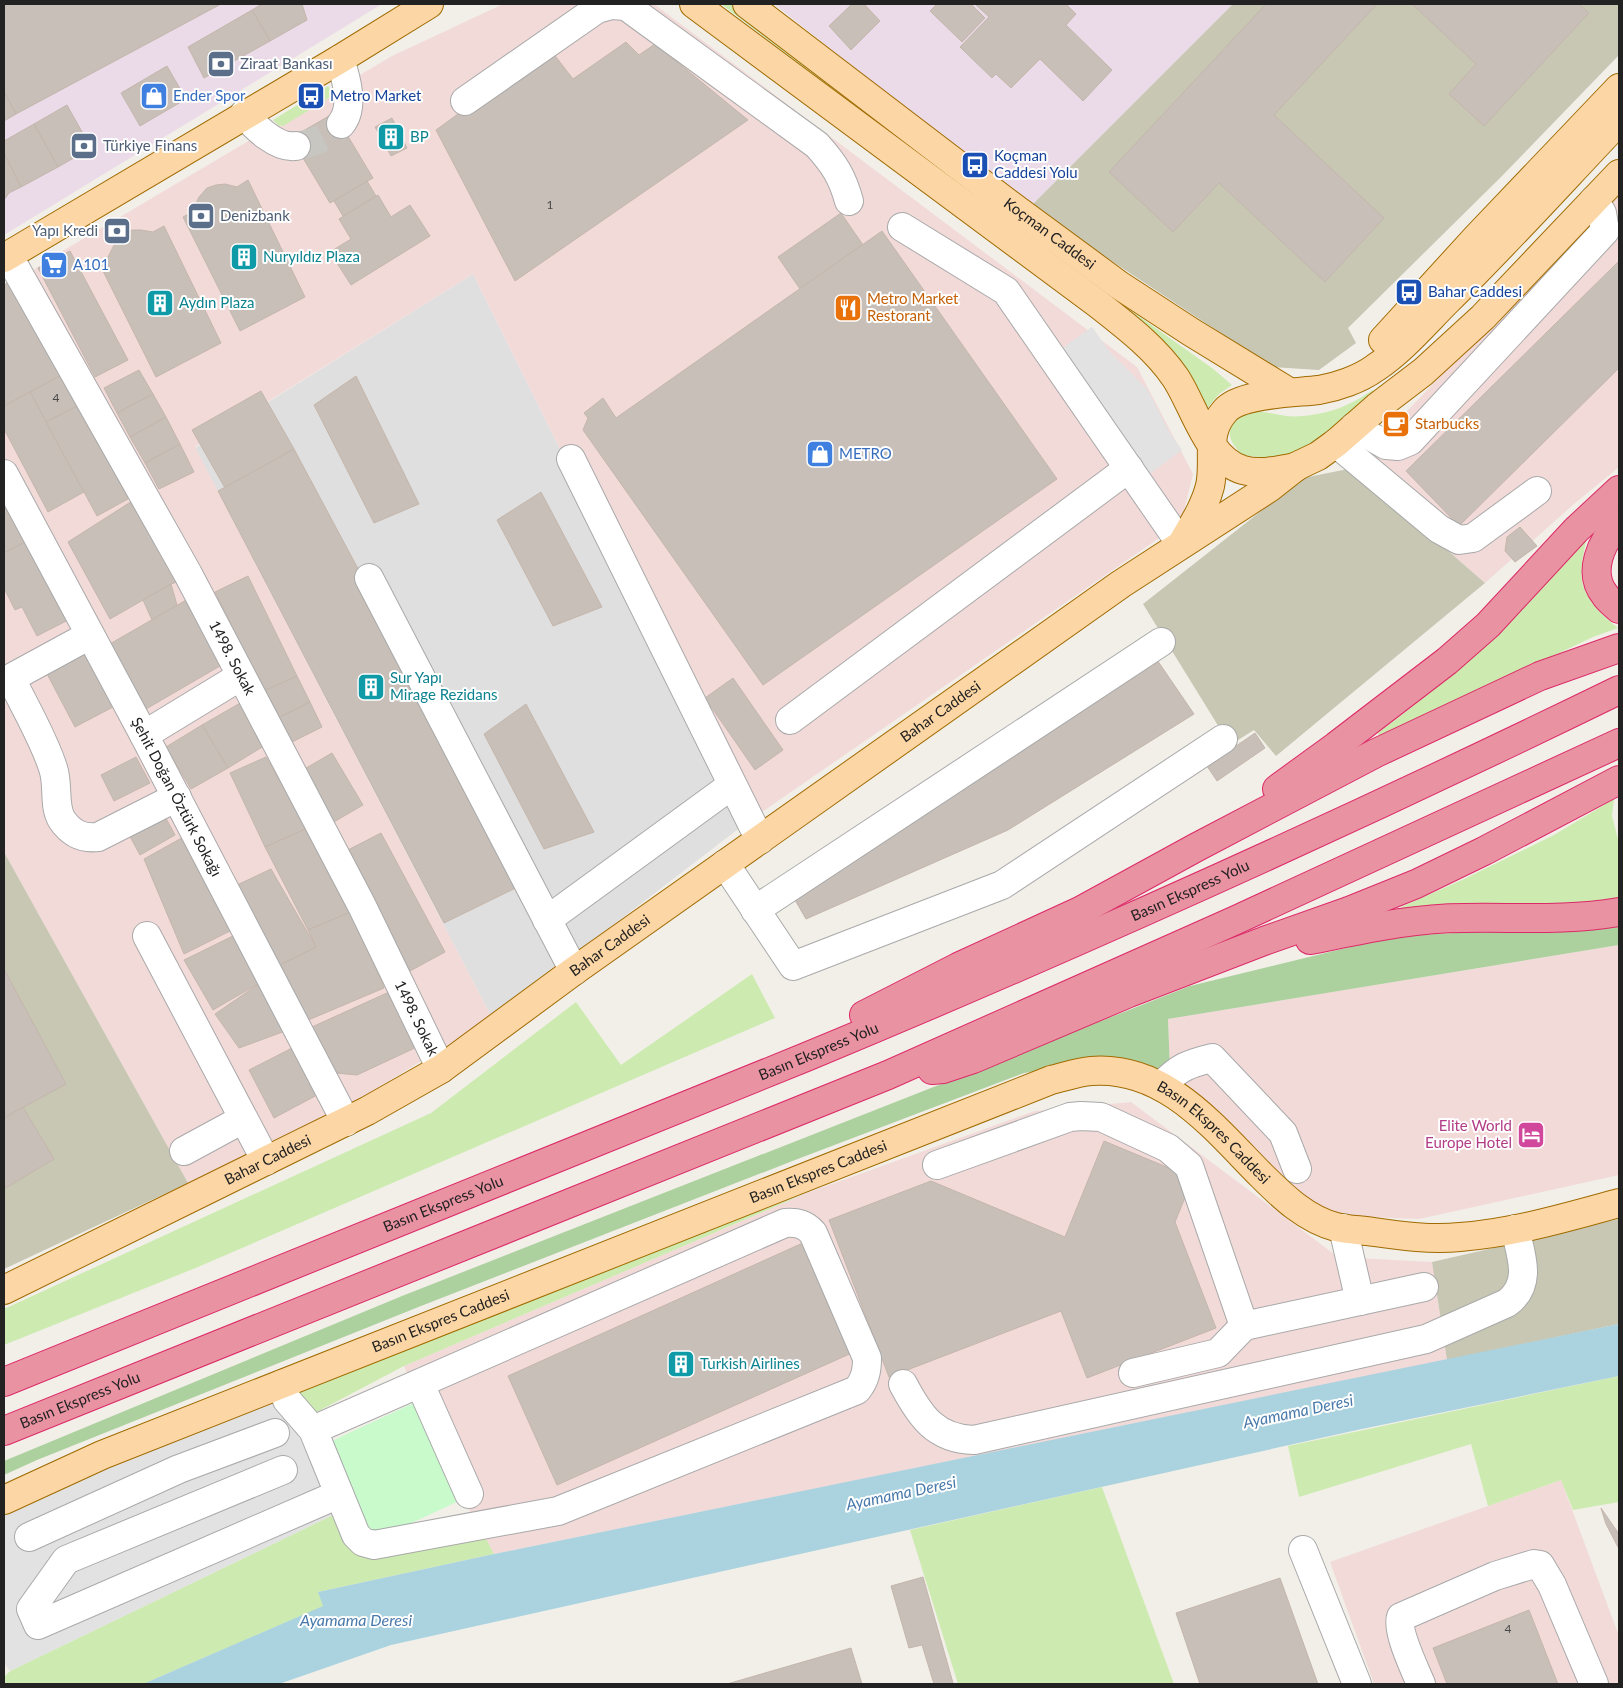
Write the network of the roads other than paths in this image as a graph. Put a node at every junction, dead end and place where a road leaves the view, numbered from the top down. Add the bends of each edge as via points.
1 (694, 4) edge
2 (747, 4) edge
3 (424, 6) edge
4 (340, 59) junction
5 (1619, 88) edge
6 (465, 101) dead end
7 (244, 114) junction
8 (1619, 121) edge
9 (341, 124) tunnel mouth
10 (296, 146) tunnel mouth
11 (1619, 147) edge
12 (1618, 178) edge
13 (1594, 200) junction
14 (849, 201) dead end
15 (902, 227) dead end
16 (6, 257) edge
17 (1321, 389) junction
18 (1289, 392) junction
19 (1377, 407) junction
20 (1345, 435) junction
21 (1212, 445) junction
22 (571, 459) dead end
23 (1297, 466) junction
24 (1129, 468) junction
25 (4, 474) edge
26 (1619, 490) edge
27 (1537, 492) dead end
28 (1619, 524) edge
29 (1182, 544) junction
30 (368, 578) dead end
31 (1619, 609) edge
32 (90, 635) junction
33 (1161, 642) dead end
34 (1619, 648) edge
35 (241, 676) junction
36 (1619, 690) edge
37 (790, 720) dead end
38 (144, 735) junction
39 (1223, 739) dead end
40 (1619, 743) edge
41 (1619, 780) edge
42 (732, 785) junction
43 (177, 797) junction
44 (760, 840) junction
45 (1196, 847) junction
46 (725, 864) junction
47 (755, 910) junction
48 (1619, 912) edge
49 (547, 920) junction
50 (147, 936) dead end
51 (1211, 962) junction
52 (574, 971) junction
53 (807, 1056) junction
54 (440, 1069) junction
55 (888, 1075) junction
56 (1161, 1086) junction
57 (243, 1119) junction
58 (346, 1122) junction
59 (184, 1151) dead end
60 (266, 1161) junction
61 (937, 1165) dead end
62 (1297, 1169) dead end
63 (1619, 1203) edge
64 (1343, 1228) junction
65 (1515, 1229) junction
66 (1424, 1287) dead end
67 (4, 1290) edge
68 (1360, 1301) junction
69 (1244, 1326) junction
70 (1133, 1374) dead end
71 (4, 1382) edge
72 (420, 1384) junction
73 (903, 1384) dead end
74 (285, 1392) junction
75 (4, 1431) edge
76 (275, 1433) junction
77 (317, 1440) junction
78 (282, 1466) junction
79 (339, 1494) junction
80 (469, 1494) dead end
81 (4, 1500) edge
82 (300, 1511) junction
83 (30, 1537) dead end
84 (1303, 1550) dead end
85 (1358, 1684) edge
86 (1420, 1684) edge
87 (1594, 1684) edge

1 - 21 main road, Koçman Caddesi via 1129,329 1156,354 1175,378
2 - 18 main road, Koçman Caddesi via 1119,285
3 - 4 main road
4 - 7 main road
4 - 9 street via 348,100 346,118
5 - 17 main road via 1370,355
6 - 14 street via 597,10 611,5 626,6 817,145 832,162
7 - 10 street via 259,131 277,142
7 - 16 main road
8 - 17 main road via 1398,350 1374,369 1348,382
11 - 19 main road
12 - 13 main road
13 - 19 main road via 1484,317 1423,372
13 - 20 street via 1602,213 1605,231 1410,441 1398,446 1386,445
15 - 24 street via 1006,291
16 - 35 street, 1498. Sokak via 188,574
17 - 18 main road
18 - 21 main road via 1235,403 1226,409 1212,430
19 - 20 main road
20 - 23 main road via 1318,456
20 - 27 street via 1439,529 1459,540 1474,538
21 - 23 main road, Koçman Caddesi via 1229,464 1244,470 1266,472
21 - 29 main road via 1209,487
22 - 42 street
23 - 29 main road, Bahar Caddesi
24 - 29 street
24 - 37 street
25 - 32 street, Şehit Doğan Öztürk Sokağı
26 - 45 highway via 1576,530 1488,625 1448,661
28 - 31 highway via 1604,542 1597,560 1597,579 1604,595
29 - 44 main road, Bahar Caddesi via 1120,584
30 - 49 street
32 - 38 street, Şehit Doğan Öztürk Sokağı
32 - 43 street via 11,678 50,758 61,819 78,835 98,837
33 - 47 street
34 - 45 highway via 1540,676 1479,704 1376,753
35 - 38 street
35 - 54 street, 1498. Sokak via 362,906
36 - 53 highway, Basın Ekspress Yolu via 1093,934
38 - 43 street, Şehit Doğan Öztürk Sokağı
39 - 47 street via 1002,885 793,966
40 - 55 highway, Basın Ekspress Yolu via 1236,920
41 - 51 highway via 1416,884
42 - 44 street
42 - 49 street
43 - 58 street, Şehit Doğan Öztürk Sokağı
44 - 46 main road, Bahar Caddesi
45 - 53 highway via 1080,912 900,996 856,1020
46 - 47 street
46 - 52 main road, Bahar Caddesi
48 - 51 highway via 1548,919 1463,918 1388,924
49 - 52 street
50 - 57 street
51 - 55 highway via 1129,992 973,1059 943,1069
52 - 54 main road, Bahar Caddesi
53 - 71 highway, Basın Ekspress Yolu
54 - 58 main road, Bahar Caddesi
55 - 75 highway, Basın Ekspress Yolu
56 - 62 street via 1185,1065 1212,1058 1283,1133
56 - 64 main road, Basın Ekspres Caddesi via 1194,1108 1284,1198 1308,1215
56 - 74 main road, Basın Ekspres Caddesi via 1124,1073 1091,1071 1050,1080
57 - 59 street
57 - 60 street
58 - 60 main road, Bahar Caddesi
60 - 67 main road, Bahar Caddesi
61 - 69 street via 1070,1117 1081,1116 1101,1118 1168,1148 1189,1166
63 - 65 main road, Basın Ekspres Caddesi
64 - 65 main road, Basın Ekspres Caddesi via 1399,1236 1460,1238
64 - 68 street
65 - 73 street via 1524,1268 1518,1294 1507,1303 1426,1339 974,1440 953,1438 932,1426
66 - 68 street
68 - 69 street
69 - 70 street via 1218,1353
72 - 77 street
72 - 79 street via 792,1222 804,1225 813,1233 867,1366 858,1390 558,1512 374,1545 359,1539
72 - 80 street
74 - 76 street
74 - 77 street
74 - 81 main road, Basın Ekspres Caddesi via 102,1455
76 - 78 street
76 - 83 street via 179,1469
77 - 78 street
77 - 79 street
78 - 82 street
78 - 82 street via 66,1560 31,1608 38,1625
79 - 82 street
84 - 85 street
86 - 87 street via 1405,1644 1401,1617 1495,1576 1534,1564 1540,1565 1552,1585

